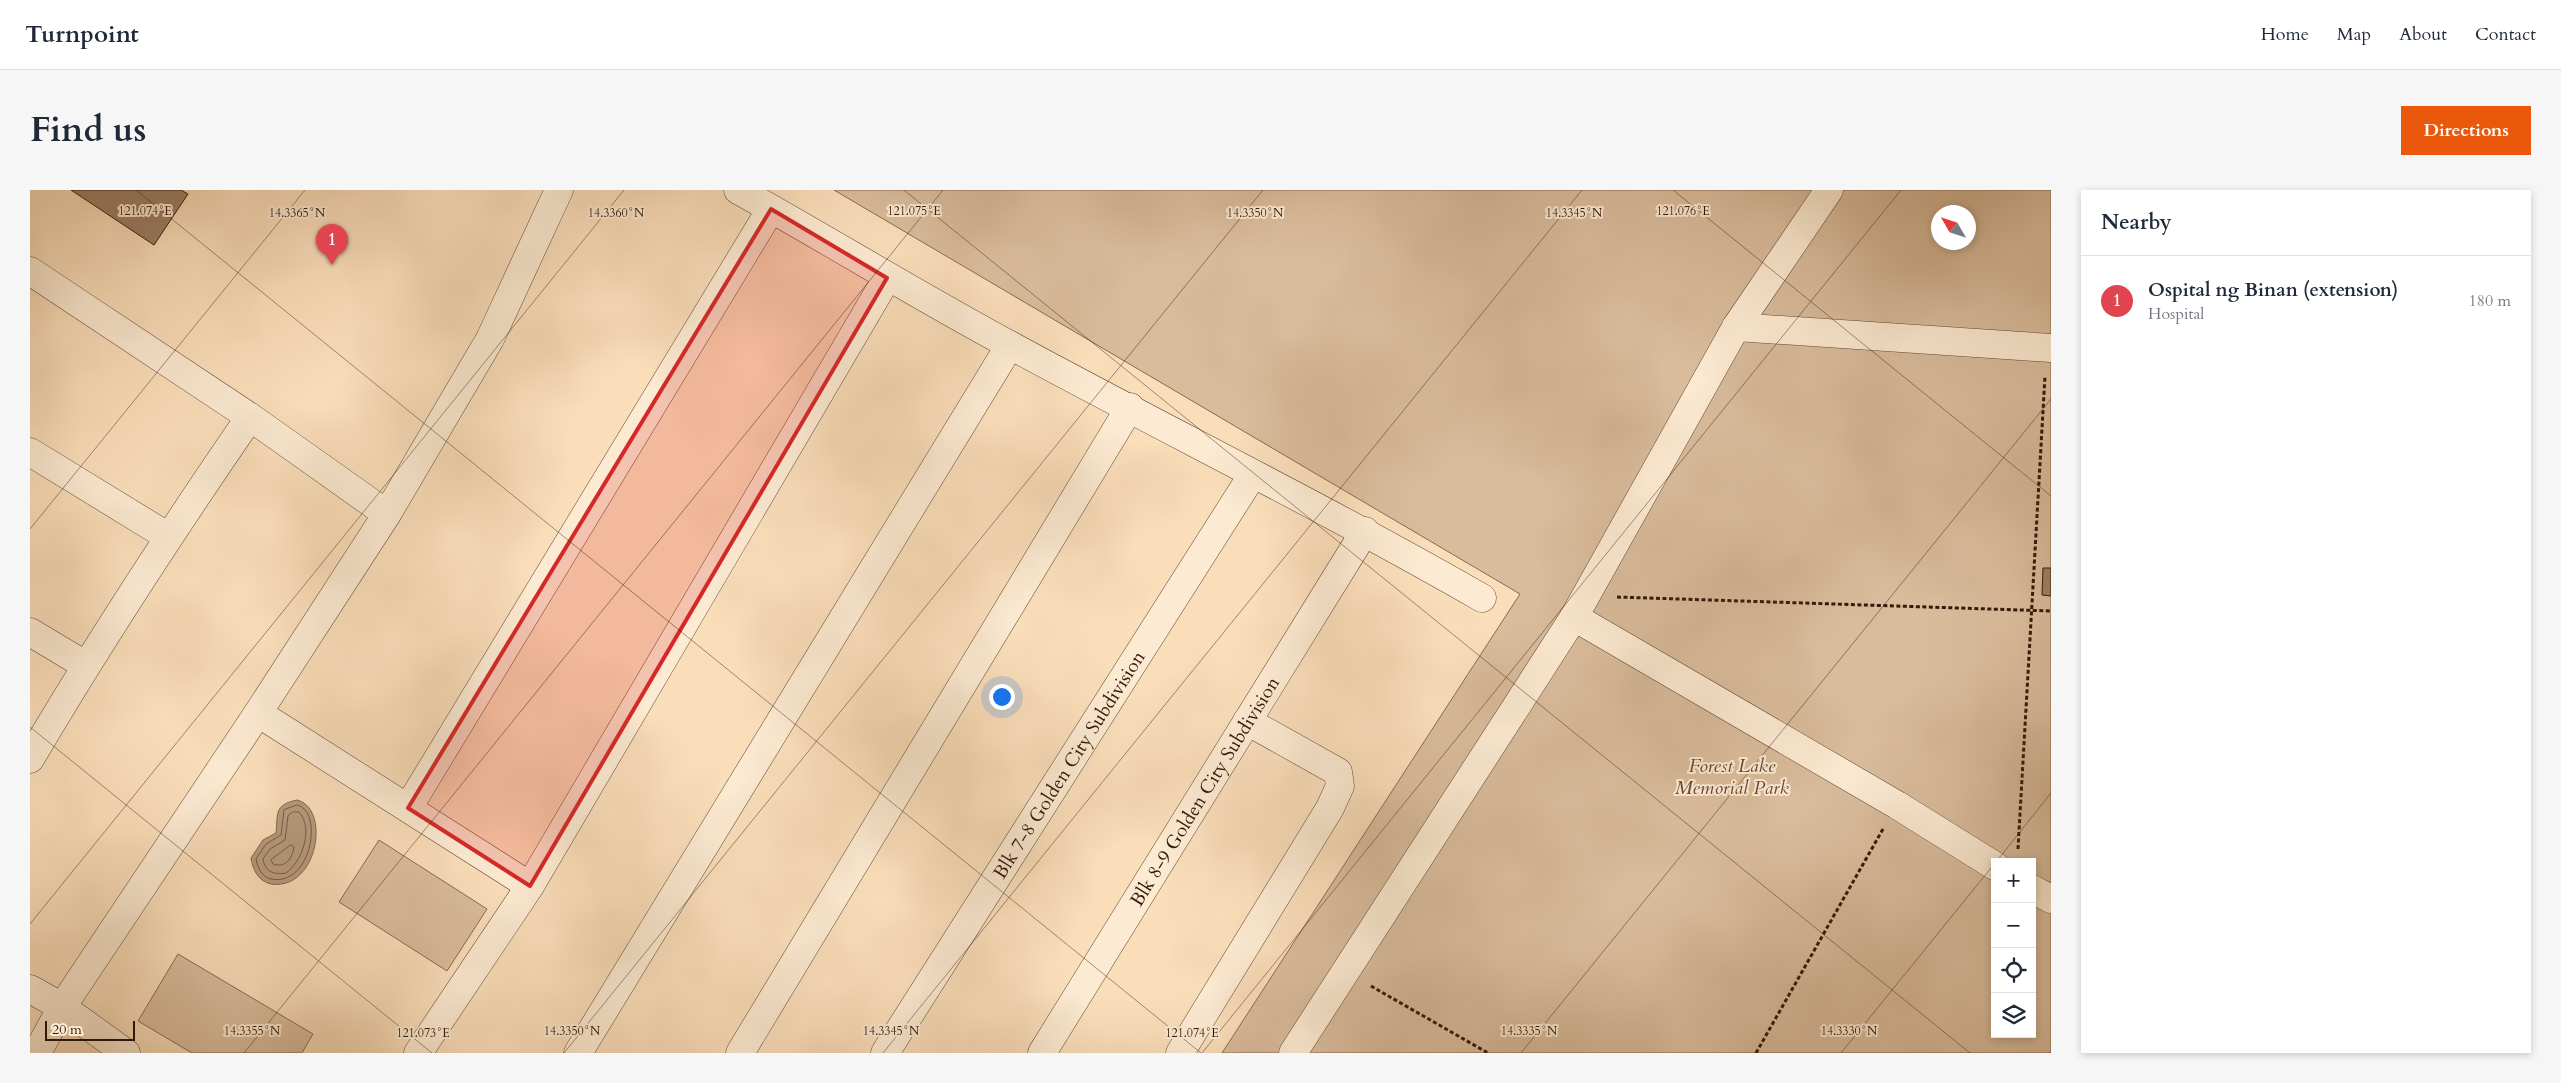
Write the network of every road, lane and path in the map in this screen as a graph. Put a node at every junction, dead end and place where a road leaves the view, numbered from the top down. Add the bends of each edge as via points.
1 (559, 190) edge
2 (738, 190) edge
3 (1829, 190) edge
4 (771, 209) junction
5 (30, 271) edge
6 (887, 278) junction
7 (1736, 327) junction
8 (1010, 345) junction
9 (2049, 348) edge
10 (1130, 407) junction
11 (250, 417) junction
12 (30, 452) edge
13 (1253, 474) junction
14 (387, 514) junction
15 (1365, 530) junction
16 (167, 536) junction
17 (1482, 598) dead end
18 (1580, 607) junction
19 (2032, 611) junction
20 (2051, 611) edge
21 (30, 632) edge
22 (85, 666) junction
23 (258, 713) junction
24 (1247, 721) junction
25 (30, 759) edge
26 (1897, 805) junction
27 (408, 808) junction
28 (2018, 852) dead end
29 (1991, 864) edge
30 (530, 886) junction
31 (2036, 891) edge
32 (2051, 899) edge
33 (1344, 970) junction
34 (30, 989) edge
35 (62, 1007) junction
36 (37, 1053) edge
37 (126, 1053) edge
38 (418, 1053) edge
39 (578, 1053) edge
40 (740, 1053) edge
41 (885, 1053) edge
42 (1042, 1053) edge
43 (1180, 1053) edge
44 (1293, 1053) edge
45 (1488, 1053) edge
46 (1756, 1053) edge

1 - 14 street via 490,339
2 - 4 street
3 - 7 street
4 - 6 street
4 - 27 street
5 - 11 street
6 - 8 street
6 - 30 street
7 - 9 street
7 - 18 street
8 - 10 street
8 - 39 street
9 - 19 path
10 - 13 street
10 - 40 street
11 - 14 street
11 - 16 street
12 - 16 street
13 - 15 street
13 - 41 street, Blk 7-8 Golden City Subdivision
14 - 23 street
15 - 17 street
15 - 24 street, Blk 8-9 Golden City Subdivision
16 - 22 street
18 - 19 path
18 - 26 street
18 - 33 street
19 - 20 path
19 - 28 path
21 - 22 street
22 - 25 street
23 - 27 street
23 - 35 street
24 - 42 street, Blk 8-9 Golden City Subdivision
24 - 43 street via 1338,772 1340,786 1330,808
26 - 29 street
26 - 46 path
27 - 30 street
30 - 38 street
31 - 32 street
33 - 44 street
33 - 45 path
34 - 35 street
35 - 36 street
35 - 37 street

